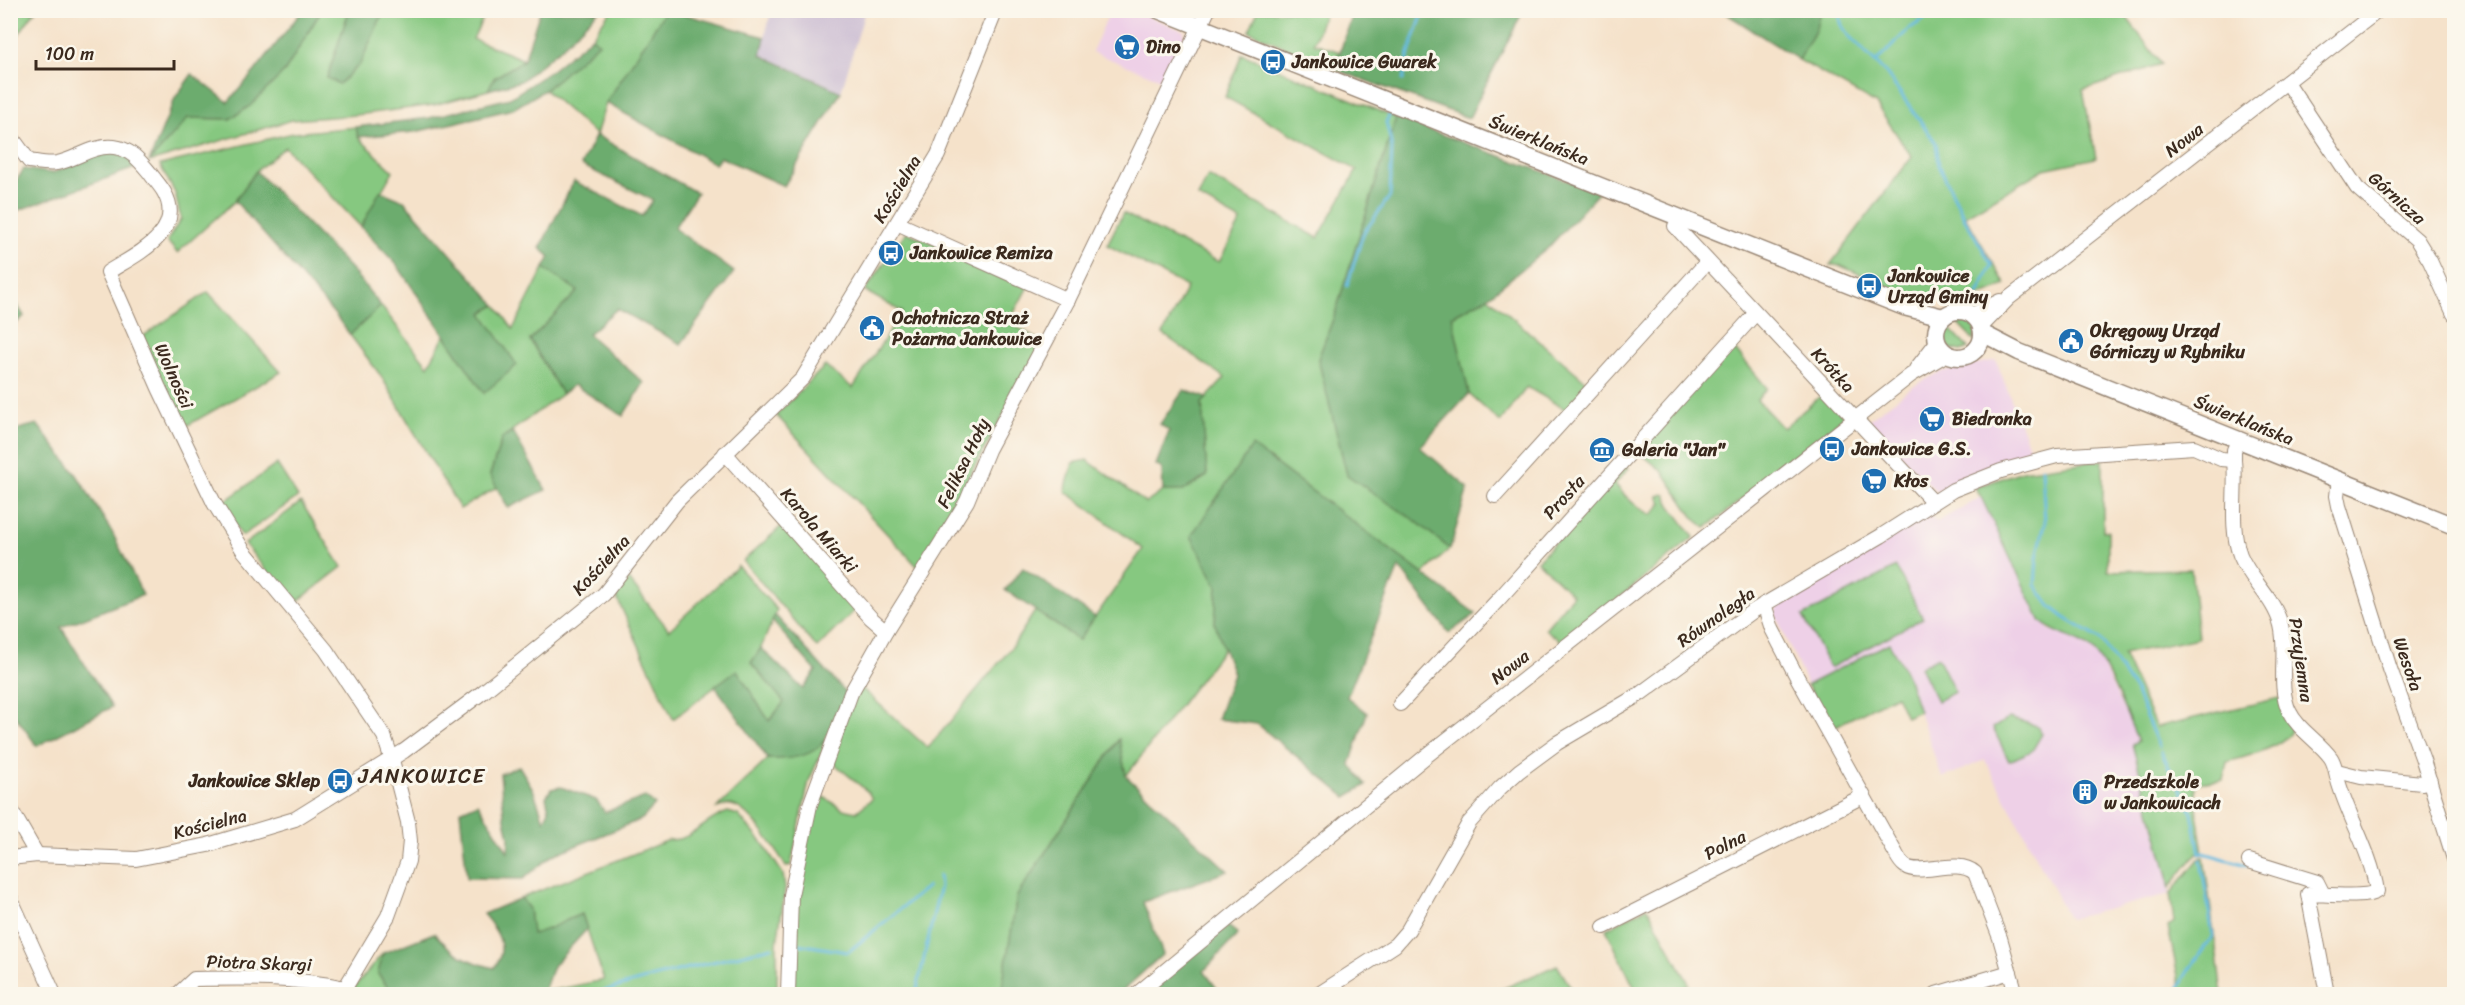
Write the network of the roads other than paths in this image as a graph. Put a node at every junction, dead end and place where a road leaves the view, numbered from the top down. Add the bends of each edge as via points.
1 (996, 10) edge
2 (1158, 10) edge
3 (1208, 10) edge
4 (2379, 10) edge
5 (1199, 27) junction
6 (2287, 82) junction
7 (10, 135) edge
8 (897, 223) junction
9 (1675, 226) dead end
10 (1707, 262) junction
11 (1068, 300) junction
12 (1755, 314) junction
13 (2454, 314) edge
14 (1978, 331) junction
15 (1941, 336) junction
16 (1855, 420) junction
17 (2238, 439) junction
18 (725, 453) junction
19 (2234, 460) junction
20 (2339, 479) junction
21 (1495, 496) dead end
22 (1933, 502) junction
23 (2454, 525) edge
24 (1764, 604) junction
25 (886, 631) junction
26 (1400, 704) dead end
27 (384, 736) junction
28 (404, 751) junction
29 (392, 760) junction
30 (2337, 771) junction
31 (2430, 781) junction
32 (1863, 796) junction
33 (10, 808) edge
34 (2451, 835) edge
35 (37, 855) junction
36 (10, 858) edge
37 (2454, 859) edge
38 (2249, 861) dead end
39 (2323, 894) junction
40 (10, 897) edge
41 (1604, 927) dead end
42 (2010, 972) junction
43 (348, 991) edge
44 (54, 994) edge
45 (178, 994) edge
46 (788, 994) edge
47 (1137, 994) edge
48 (1319, 994) edge
49 (1936, 994) edge
50 (2016, 994) edge
51 (2327, 994) edge

1 - 8 street, Kościelna via 945,142
2 - 5 main road, Świerklańska
3 - 5 street, Feliksa Hoły
4 - 6 street, Nowa
5 - 11 street, Feliksa Hoły
5 - 15 main road, Świerklańska via 1904,307
6 - 13 street, Górnicza via 2357,188 2417,240
6 - 14 street, Nowa via 2009,298
7 - 27 street, Wolności via 29,160 56,164 98,148 126,150 141,162 164,192 169,212 164,232 108,272 214,503 243,550 326,650
8 - 11 street
8 - 18 street, Kościelna via 803,378
9 - 10 street, Krótka
10 - 12 street, Krótka
10 - 21 street
11 - 25 street, Feliksa Hoły via 988,450 967,501
12 - 16 street, Krótka
12 - 26 street, Prosta
14 - 15 main road via 1955,311
14 - 15 main road via 1965,356 1957,357
14 - 17 main road, Świerklańska via 2019,352
15 - 16 street, Nowa via 1911,375
16 - 22 street, Krótka
16 - 47 street, Nowa via 1425,757
17 - 19 street, Przyjemna
17 - 20 main road, Świerklańska
18 - 25 street, Karola Miarki
18 - 28 street, Kościelna via 677,501 604,594
19 - 22 street, Równoległa via 2221,459 2194,447 2083,454 2034,461 1967,483
19 - 30 street, Przyjemna via 2236,537 2239,551 2281,626 2284,696 2292,716 2332,759
20 - 23 main road, Świerklańska
20 - 31 street, Wesoła via 2339,506
22 - 24 street, Równoległa
24 - 32 street via 1772,629
24 - 48 street, Równoległa via 1640,694 1557,743 1513,776 1469,823 1408,930 1395,945
25 - 46 street, Feliksa Hoły via 851,693 810,805 791,895
27 - 28 street, Wolności via 394,737
27 - 29 street, Wolności
28 - 29 street, Kościelna
29 - 35 street, Kościelna via 295,819 208,844 136,859
29 - 43 street, Wolności via 408,822 408,861 388,916
30 - 31 street via 2361,777
30 - 39 street, Przyjemna via 2377,891 2363,896
31 - 34 street, Wesoła
32 - 41 street, Polna
32 - 42 street via 1905,866 1961,866 1975,873
33 - 35 street
34 - 37 street, Wesoła
35 - 36 street, Kościelna
38 - 39 street via 2317,882
39 - 51 street via 2308,894
40 - 44 street
42 - 49 street
42 - 50 street
43 - 45 street, Piotra Skargi via 320,983 256,977 194,980

